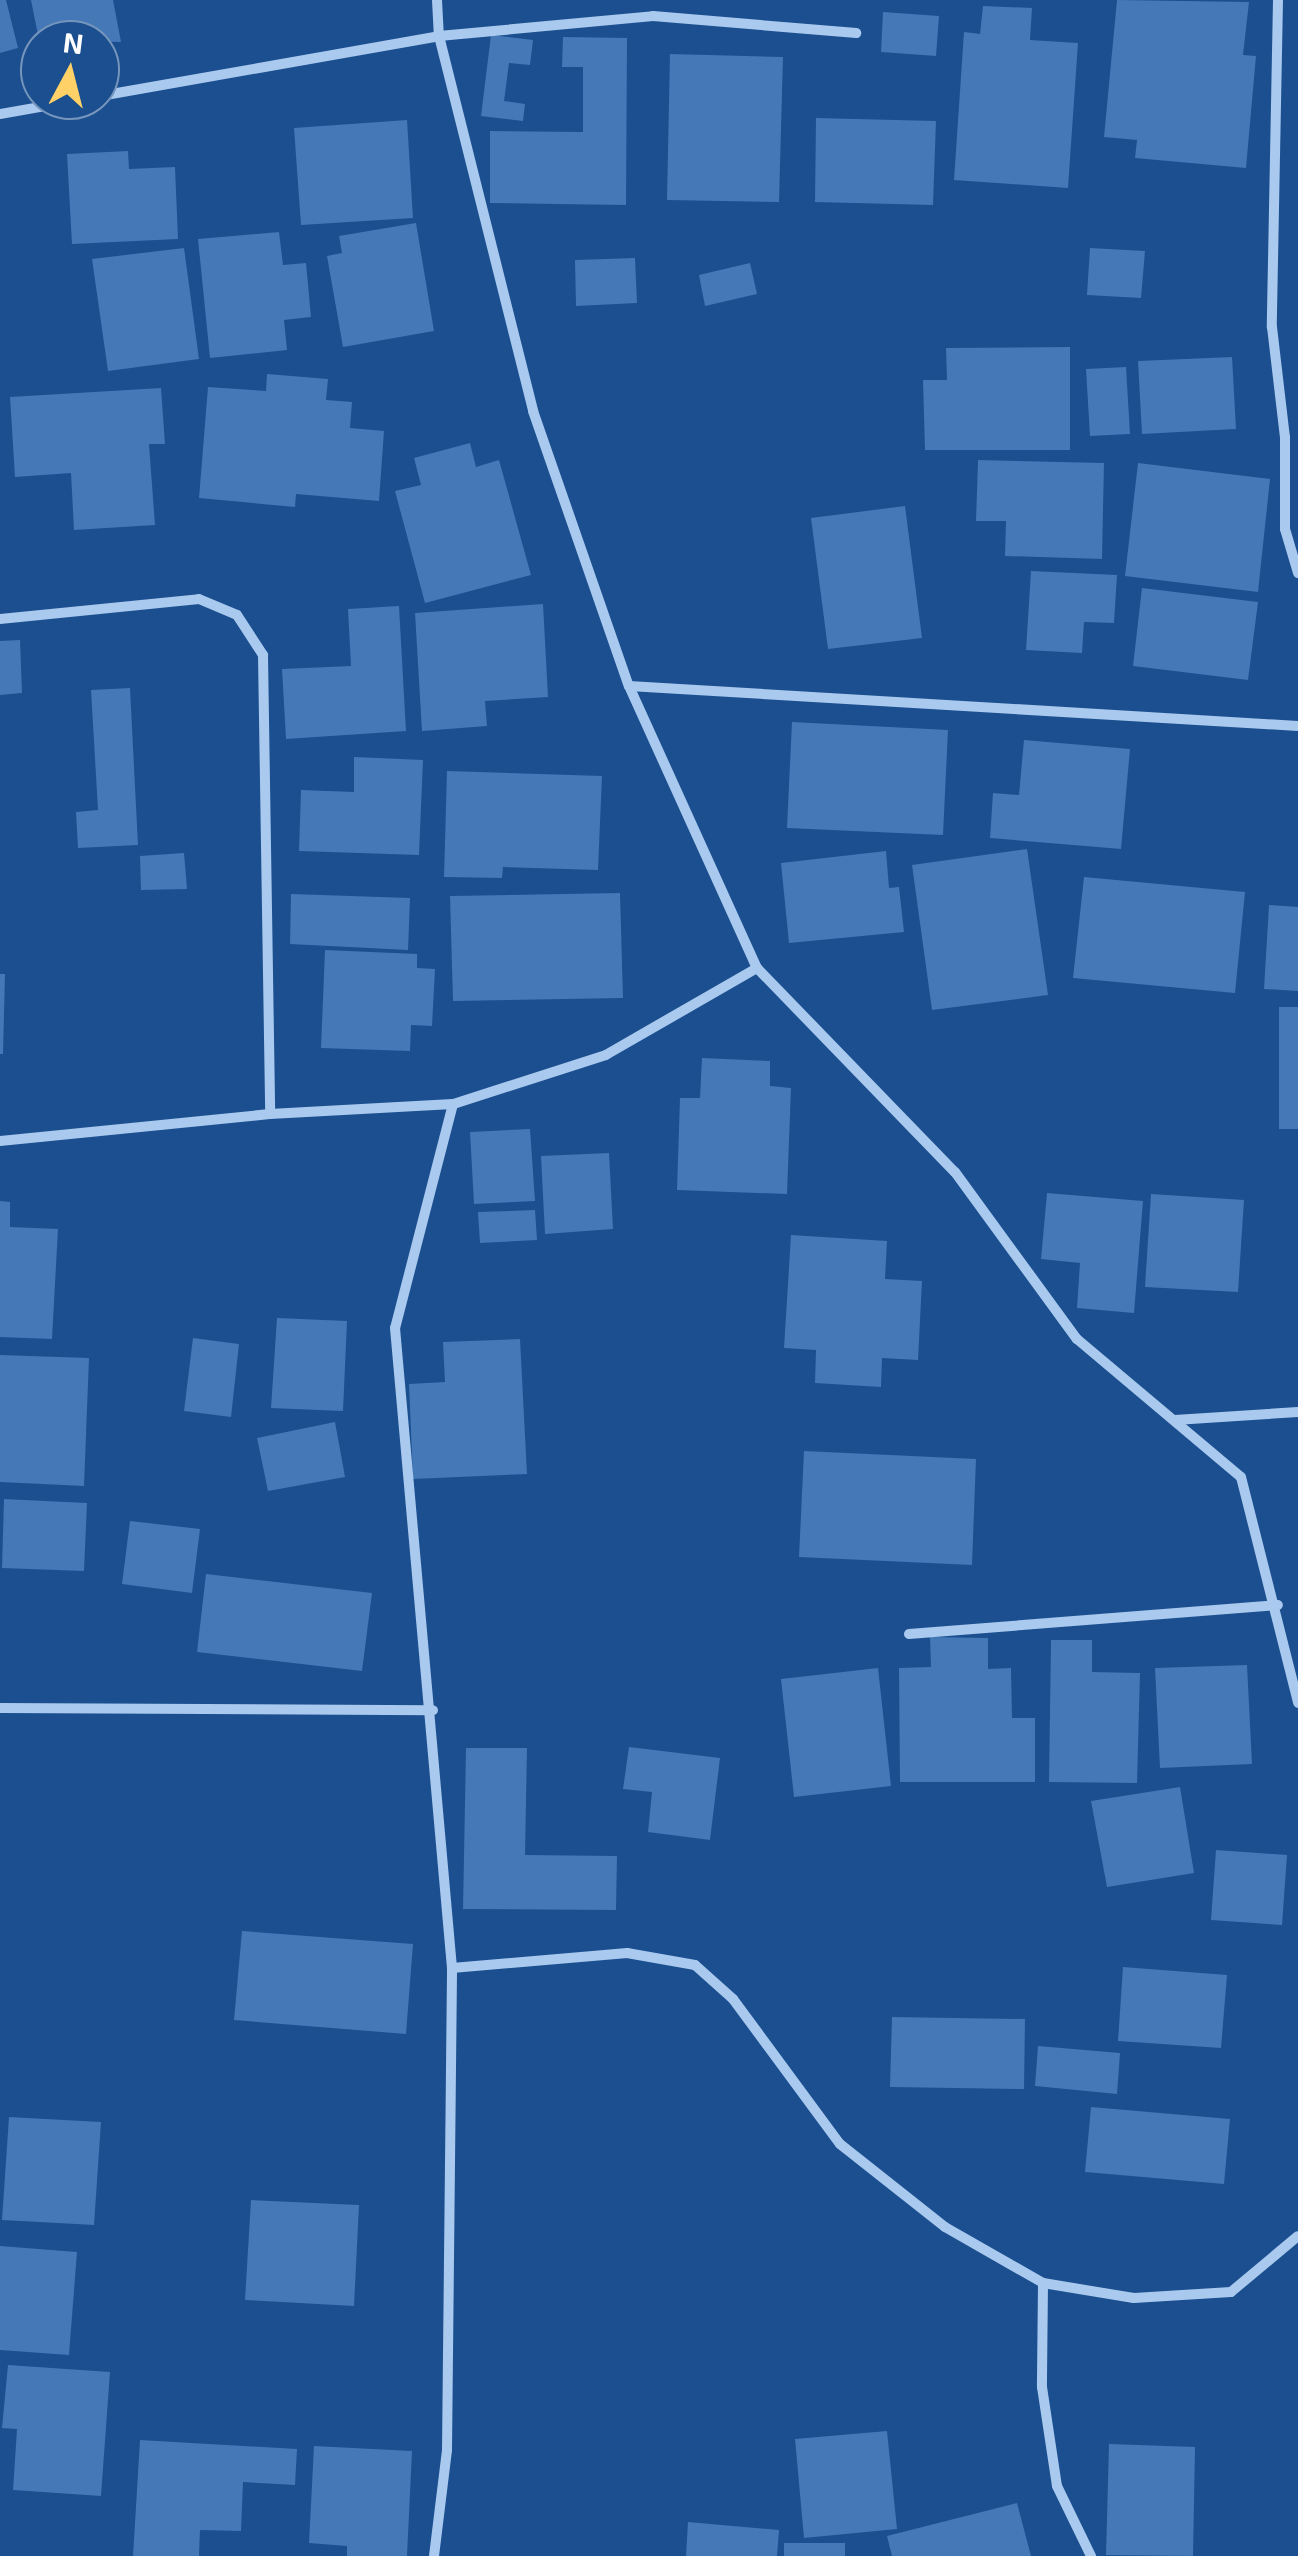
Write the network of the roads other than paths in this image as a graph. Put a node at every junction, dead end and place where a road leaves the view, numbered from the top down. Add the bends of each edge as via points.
1 (437, 0) edge
2 (1278, 0) edge
3 (856, 33) dead end
4 (438, 36) junction
5 (120, 92) edge
6 (1298, 573) edge
7 (0, 619) edge
8 (629, 686) junction
9 (1298, 726) edge
10 (757, 968) junction
11 (453, 1104) junction
12 (270, 1114) junction
13 (0, 1142) edge
14 (1298, 1412) edge
15 (1175, 1420) junction
16 (1278, 1605) junction
17 (909, 1634) dead end
18 (1298, 1703) edge
19 (0, 1708) edge
20 (433, 1710) junction
21 (452, 1968) junction
22 (1298, 2236) edge
23 (1043, 2283) junction
24 (434, 2556) edge
25 (1090, 2556) edge

1 - 4 street
2 - 6 street via 1272,327 1284,437 1284,529
3 - 4 street via 654,16
4 - 5 street
4 - 8 street via 532,412
7 - 12 street via 199,599 238,615 263,655
8 - 9 street
8 - 10 street
10 - 11 street via 606,1054
10 - 15 street via 955,1172 1076,1340
11 - 12 street
11 - 20 street via 395,1328
12 - 13 street
14 - 15 street
15 - 16 street via 1240,1477
16 - 17 street
16 - 18 street
19 - 20 street
20 - 21 street
21 - 23 street via 627,1953 694,1965 733,2000 840,2144 945,2227
21 - 24 street via 447,2450
22 - 23 street via 1231,2292 1134,2298
23 - 25 street via 1042,2386 1057,2486

